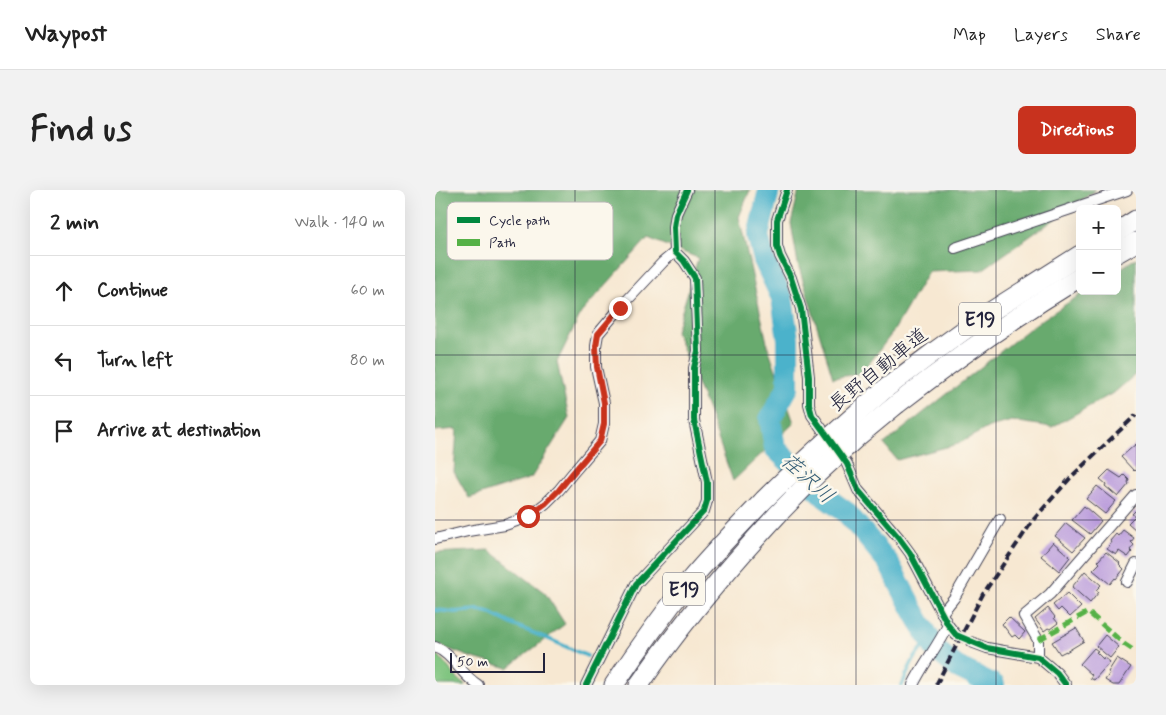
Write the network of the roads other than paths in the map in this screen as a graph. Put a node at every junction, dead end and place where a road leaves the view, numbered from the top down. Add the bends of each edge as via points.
1 (687, 190) edge
2 (787, 190) edge
3 (1127, 190) edge
4 (1136, 220) edge
5 (1121, 229) edge
6 (1136, 242) edge
7 (955, 248) dead end
8 (1121, 251) edge
9 (675, 252) junction
10 (1076, 258) edge
11 (1076, 280) edge
12 (891, 397) junction
13 (1136, 495) edge
14 (1000, 519) dead end
15 (435, 539) edge
16 (1136, 564) edge
17 (1127, 582) dead end
18 (942, 613) junction
19 (946, 628) junction
20 (956, 635) tunnel mouth
21 (971, 642) tunnel mouth
22 (435, 647) edge
23 (1038, 657) junction
24 (478, 685) edge
25 (586, 685) edge
26 (614, 685) edge
27 (639, 685) edge
28 (913, 685) edge
29 (1066, 685) edge

1 - 9 street via 676,214
2 - 18 street via 777,220 777,246 801,309 809,404 813,415 847,464 857,490 910,553
3 - 7 street
4 - 5 highway
6 - 8 highway
9 - 15 street via 598,334 597,367 604,403 600,441 559,490 528,516 505,525
9 - 25 street via 695,278 698,351 694,368 694,420 707,482 707,501 704,512 636,584
10 - 12 highway, 長野自動車道 / E19 via 984,316
11 - 12 highway, 長野自動車道 / E19 via 944,367
12 - 26 highway, 長野自動車道 / E19, bridge via 832,435 728,537 658,622
12 - 27 highway, 長野自動車道 / E19, bridge via 857,437 744,551 674,635
13 - 23 street via 1050,594 1024,616 1038,640
14 - 18 street
16 - 17 street
18 - 19 street
19 - 20 street
19 - 28 street
21 - 23 street
22 - 24 street via 448,655
23 - 29 street

